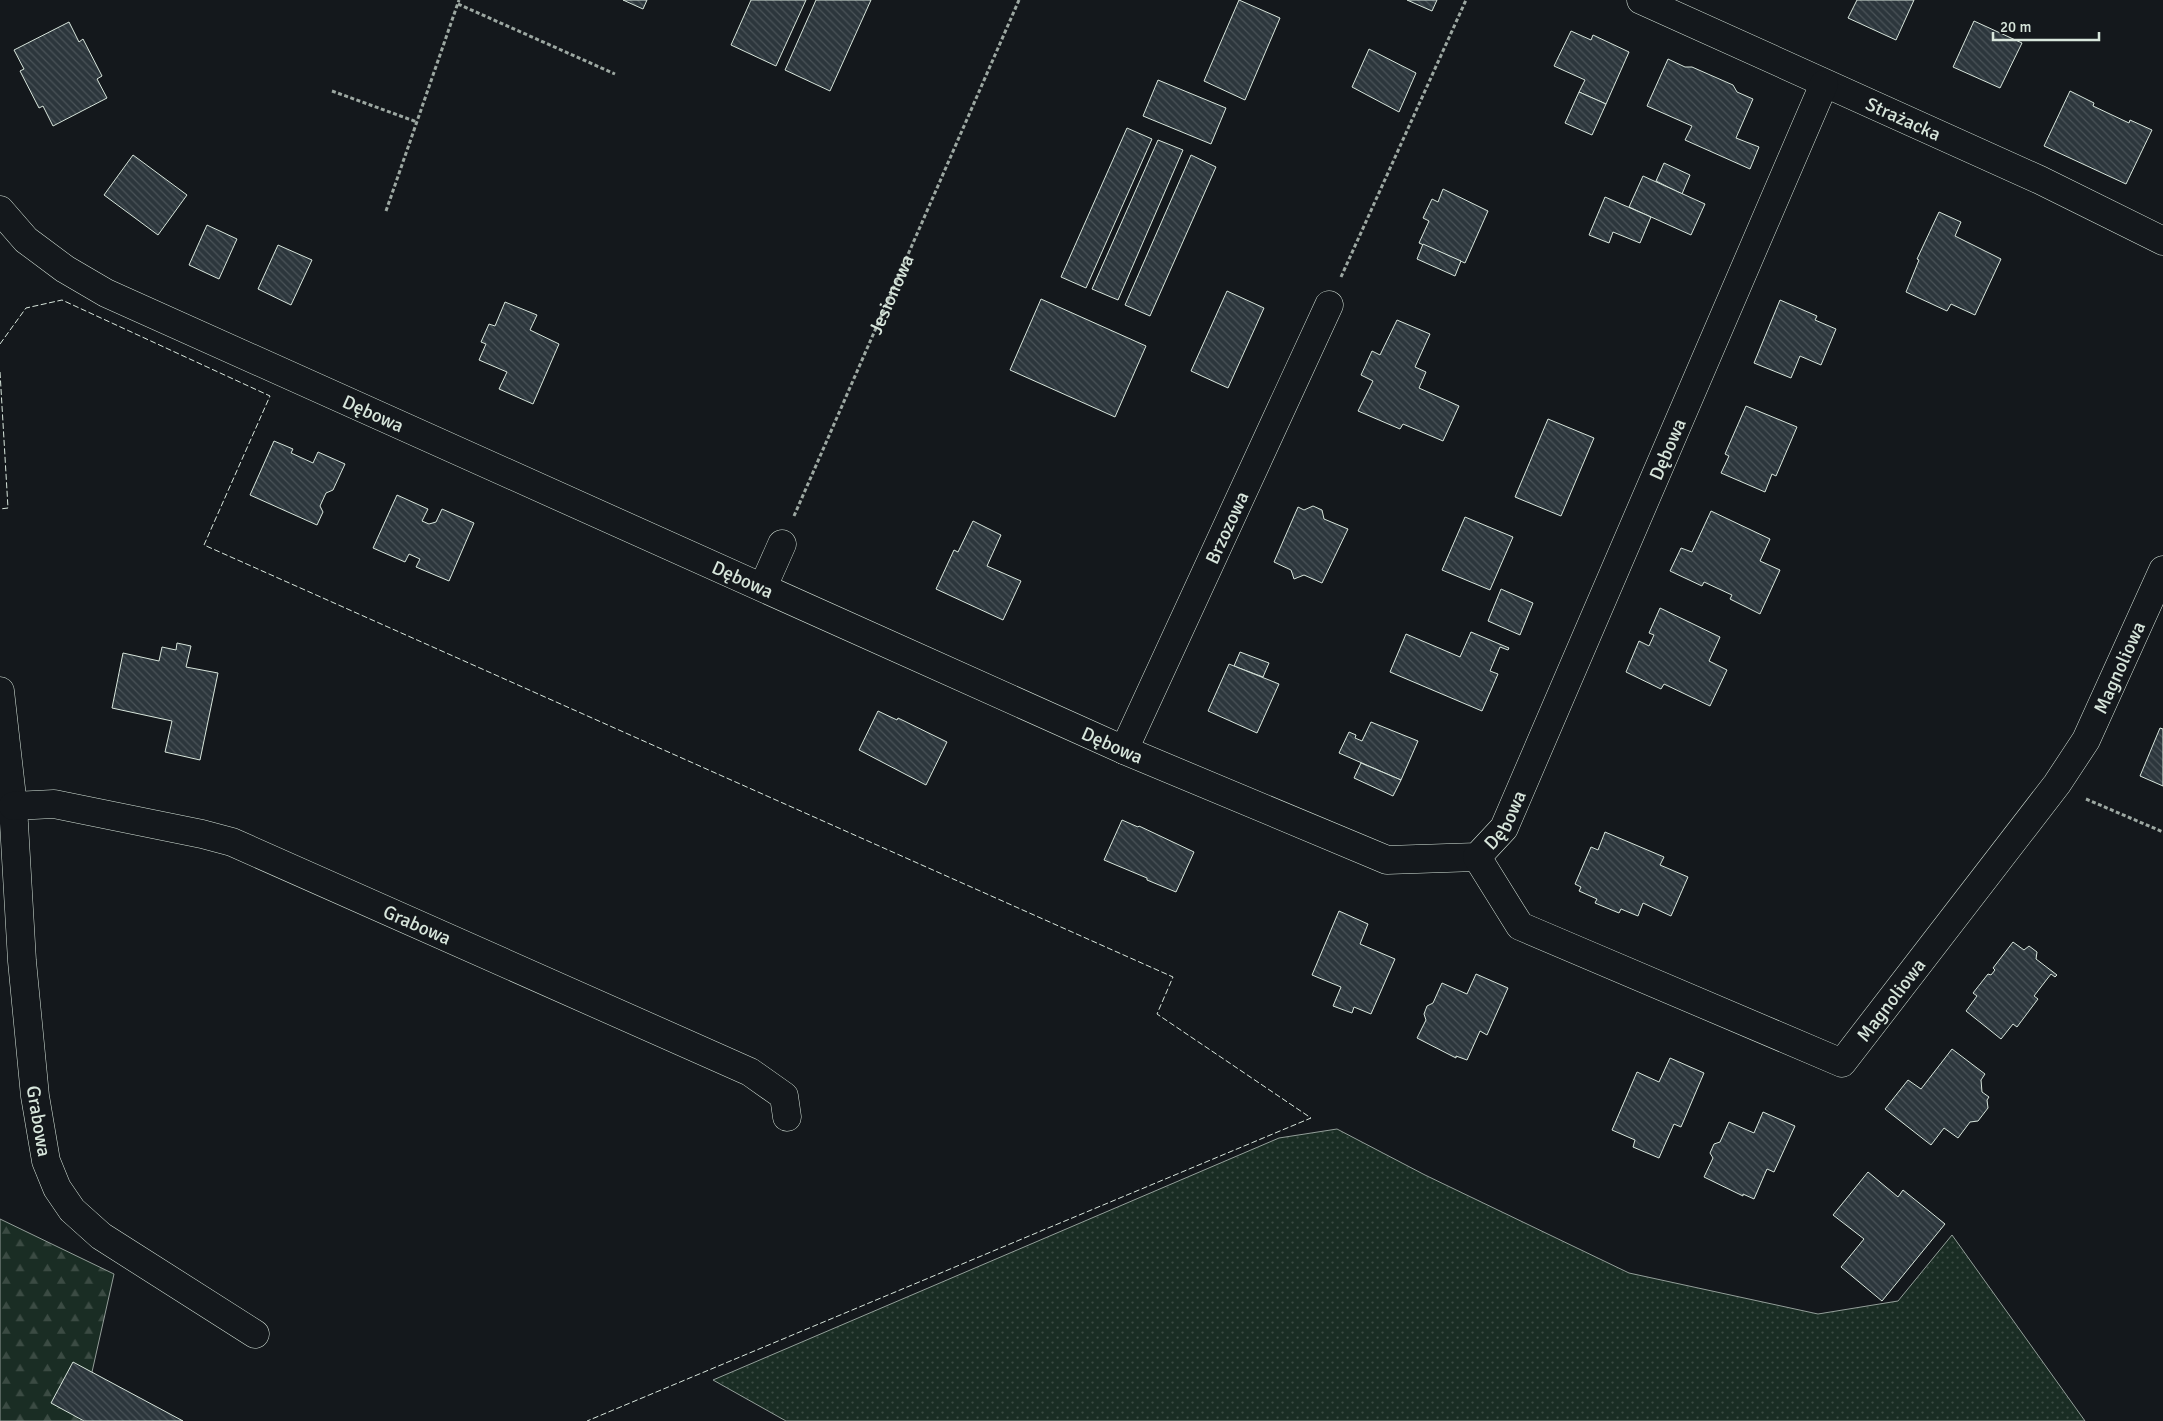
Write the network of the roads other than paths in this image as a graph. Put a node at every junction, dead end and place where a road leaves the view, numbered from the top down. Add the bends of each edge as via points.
1 (1641, 0) edge
2 (1824, 84) junction
3 (0, 210) edge
4 (2163, 241) edge
5 (1329, 305) road end
6 (782, 544) road end
7 (2163, 570) edge
8 (763, 587) junction
9 (0, 690) edge
10 (1124, 750) junction
11 (12, 806) junction
12 (1477, 857) junction
13 (787, 1117) dead end
14 (254, 1334) dead end

1 - 2 street, Strażacka
2 - 4 street, Strażacka via 2040,180
2 - 12 street, Dębowa via 1504,828
3 - 8 street, Dębowa via 26,240 106,293
5 - 10 street, Brzozowa
6 - 8 street
7 - 12 street, Magnoliowa via 2086,740 2057,784 1842,1063 1520,926
8 - 10 street, Dębowa
9 - 11 street, Grabowa
10 - 12 street, Dębowa via 1386,860
11 - 13 street, Grabowa via 54,804 232,842 750,1072 784,1096
11 - 14 street, Grabowa via 35,1096 46,1161 57,1188 72,1210 101,1236

